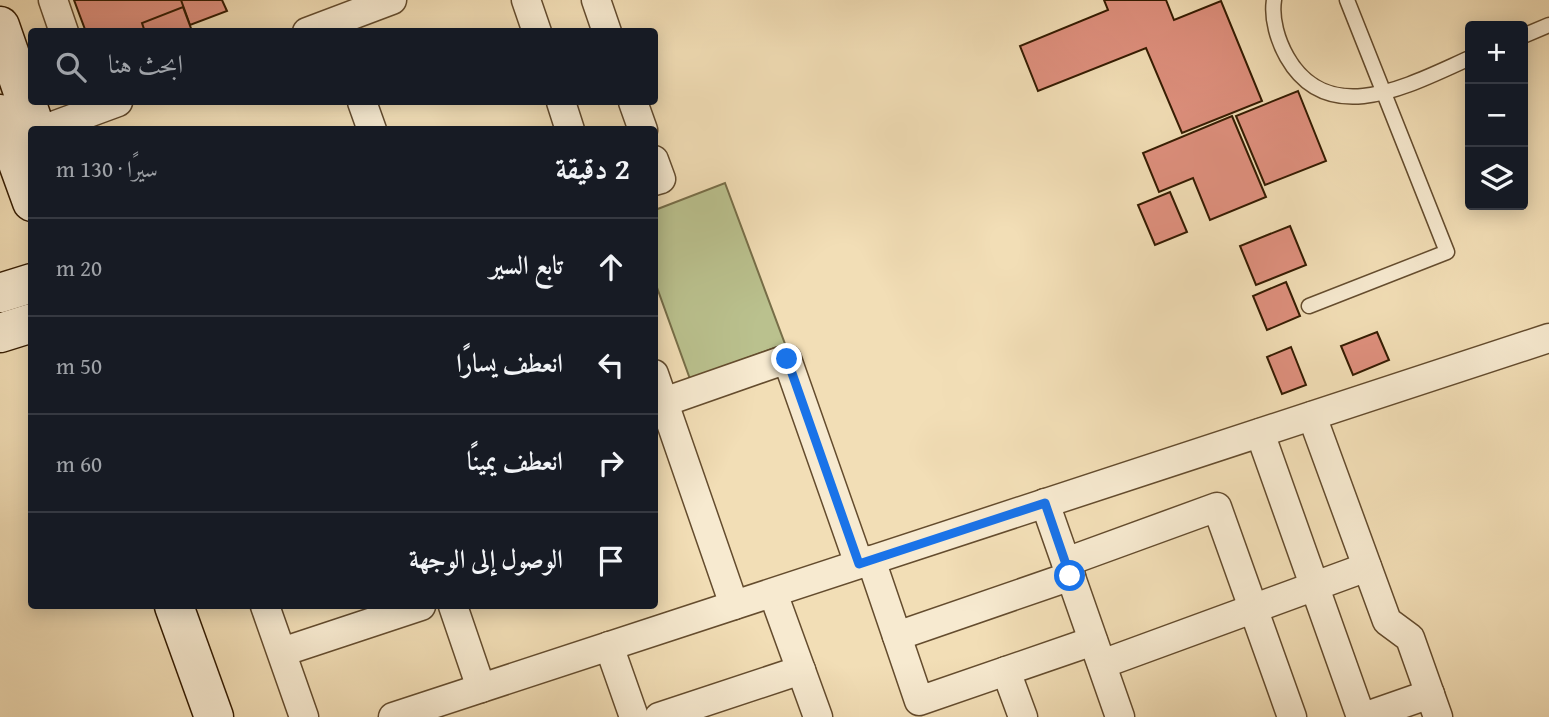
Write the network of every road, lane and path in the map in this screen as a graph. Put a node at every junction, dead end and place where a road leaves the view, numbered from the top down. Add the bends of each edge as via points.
1 (53, 0) edge
2 (392, 0) edge
3 (526, 0) edge
4 (596, 0) edge
5 (1274, 0) edge
6 (1347, 0) edge
7 (1549, 25) edge
8 (0, 26) edge
9 (335, 27) edge
10 (63, 28) edge
11 (533, 28) edge
12 (606, 28) edge
13 (1528, 34) edge
14 (1465, 60) edge
15 (1384, 93) junction
16 (562, 105) edge
17 (634, 105) edge
18 (99, 111) edge
19 (36, 126) edge
20 (569, 126) edge
21 (642, 126) edge
22 (24, 129) edge
23 (28, 166) edge
24 (28, 284) edge
25 (0, 293) edge
26 (1309, 306) dead end
27 (28, 324) edge
28 (0, 333) edge
29 (1549, 338) edge
30 (658, 394) edge
31 (1312, 416) junction
32 (663, 419) edge
33 (1260, 433) junction
34 (1045, 503) junction
35 (865, 562) junction
36 (1367, 567) junction
37 (1068, 569) junction
38 (1315, 586) junction
39 (773, 593) junction
40 (734, 605) junction
41 (175, 609) edge
42 (203, 609) edge
43 (266, 609) edge
44 (412, 609) edge
45 (454, 609) edge
46 (1254, 609) junction
47 (897, 636) junction
48 (609, 646) junction
49 (282, 652) junction
50 (1098, 652) junction
51 (801, 670) junction
52 (1006, 671) junction
53 (481, 688) junction
54 (1434, 705) edge
55 (701, 710) edge
56 (214, 717) edge
57 (241, 717) edge
58 (304, 717) edge
59 (393, 717) edge
60 (634, 717) edge
61 (659, 717) edge
62 (818, 717) edge
63 (1023, 717) edge
64 (1120, 717) edge
65 (1293, 717) edge
66 (1363, 717) edge

1 - 10 street
2 - 9 street
3 - 11 street
4 - 12 street
5 - 15 lane via 1275,27 1297,74 1338,96
6 - 15 lane
7 - 13 lane
8 - 22 main road
14 - 15 lane
15 - 26 lane via 1447,252
16 - 20 street
17 - 21 street
18 - 19 street
22 - 23 main road
24 - 25 main road
27 - 28 main road
29 - 31 street
30 - 32 street
31 - 33 street
31 - 36 street
32 - 35 street via 787,359
32 - 40 street
33 - 34 street
33 - 38 street
34 - 35 street
34 - 37 street
35 - 39 street
35 - 47 street
36 - 38 street
36 - 54 street via 1387,621 1409,638
37 - 46 street via 1217,507
37 - 47 street
37 - 50 street
38 - 46 street
38 - 66 street
39 - 40 street
39 - 51 street
40 - 48 street
41 - 56 main road
42 - 57 main road
43 - 49 street
44 - 49 street
45 - 53 street
46 - 50 street
46 - 65 street
47 - 52 street via 919,701
48 - 53 street
48 - 60 street
49 - 58 street
50 - 52 street
50 - 64 street
51 - 55 street
51 - 62 street
52 - 63 street
53 - 59 street
54 - 66 street
55 - 61 street

